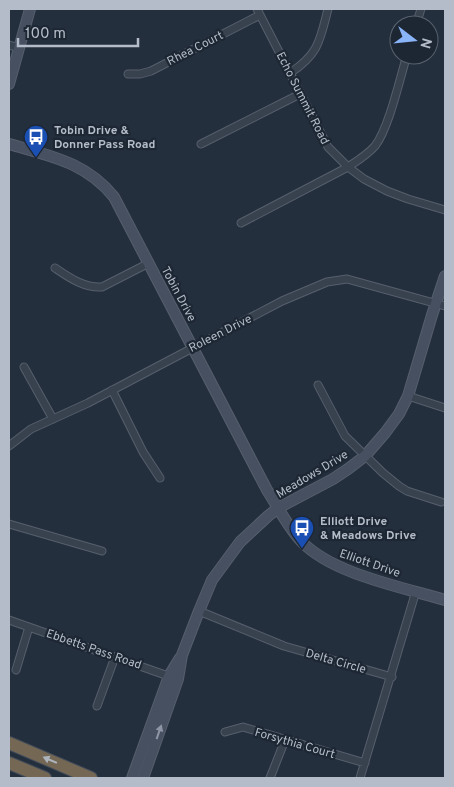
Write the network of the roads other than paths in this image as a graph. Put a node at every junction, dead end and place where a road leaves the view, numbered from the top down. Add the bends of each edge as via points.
1 (30, 9) edge
2 (328, 9) edge
3 (258, 12) edge
4 (14, 46) edge
5 (404, 65) edge
6 (290, 73) junction
7 (128, 74) dead end
8 (9, 84) edge
9 (300, 94) junction
10 (9, 144) edge
11 (201, 144) dead end
12 (348, 167) junction
13 (445, 210) edge
14 (241, 223) dead end
15 (149, 263) junction
16 (55, 268) dead end
17 (445, 276) edge
18 (441, 305) edge
19 (193, 347) junction
20 (24, 367) dead end
21 (318, 385) dead end
22 (112, 390) junction
23 (408, 396) junction
24 (445, 408) edge
25 (53, 419) junction
26 (9, 446) edge
27 (365, 456) junction
28 (160, 478) dead end
29 (442, 502) dead end
30 (278, 508) junction
31 (9, 524) edge
32 (102, 551) dead end
33 (416, 591) junction
34 (445, 600) edge
35 (198, 611) junction
36 (9, 620) edge
37 (30, 627) junction
38 (115, 657) junction
39 (16, 670) dead end
40 (392, 677) junction
41 (173, 678) junction
42 (97, 706) dead end
43 (225, 732) dead end
44 (284, 740) junction
45 (9, 742) edge
46 (9, 763) edge
47 (365, 763) junction
48 (45, 778) edge
49 (91, 778) edge
50 (132, 778) edge
51 (143, 778) edge
52 (270, 778) edge
53 (360, 778) edge

1 - 4 street
2 - 6 street via 312,55
3 - 6 street, Echo Summit Road
3 - 7 street, Rhea Court via 151,71
4 - 8 street
5 - 12 street via 380,137 375,146
6 - 9 street, Echo Summit Road
9 - 11 street
9 - 12 street, Echo Summit Road via 328,147
10 - 15 street, Tobin Drive via 62,159 96,178 114,198
12 - 13 street, Echo Summit Road via 388,192
12 - 14 street
15 - 16 street via 95,288 78,283
15 - 19 street, Tobin Drive
17 - 18 street, Meadows Drive
18 - 19 street, Roleen Drive via 348,279 327,282 282,301
18 - 23 street, Meadows Drive
19 - 22 street, Roleen Drive
19 - 30 street, Tobin Drive
20 - 25 street
21 - 27 street via 345,436
22 - 25 street, Roleen Drive
22 - 28 street
23 - 24 street
23 - 27 street, Meadows Drive via 386,433
25 - 26 street, Roleen Drive
27 - 29 street via 407,491
27 - 30 street, Meadows Drive via 333,479
30 - 33 street, Elliott Drive via 286,522 317,555 347,570
30 - 35 street, Meadows Drive via 228,557 212,580
31 - 32 street
33 - 34 street, Elliott Drive
33 - 40 street
35 - 40 street, Delta Circle via 284,646
35 - 41 street, Meadows Drive
36 - 37 street, Ebbetts Pass Road
37 - 38 street, Ebbetts Pass Road
37 - 39 street
38 - 41 street, Ebbetts Pass Road
38 - 42 street
40 - 47 street
41 - 50 street, Meadows Drive
51 -> 41 street, Meadows Drive
43 - 44 street, Forsythia Court via 243,727
44 - 47 street, Forsythia Court
44 - 52 street
49 -> 45 highway
46 - 48 highway
47 - 53 street

